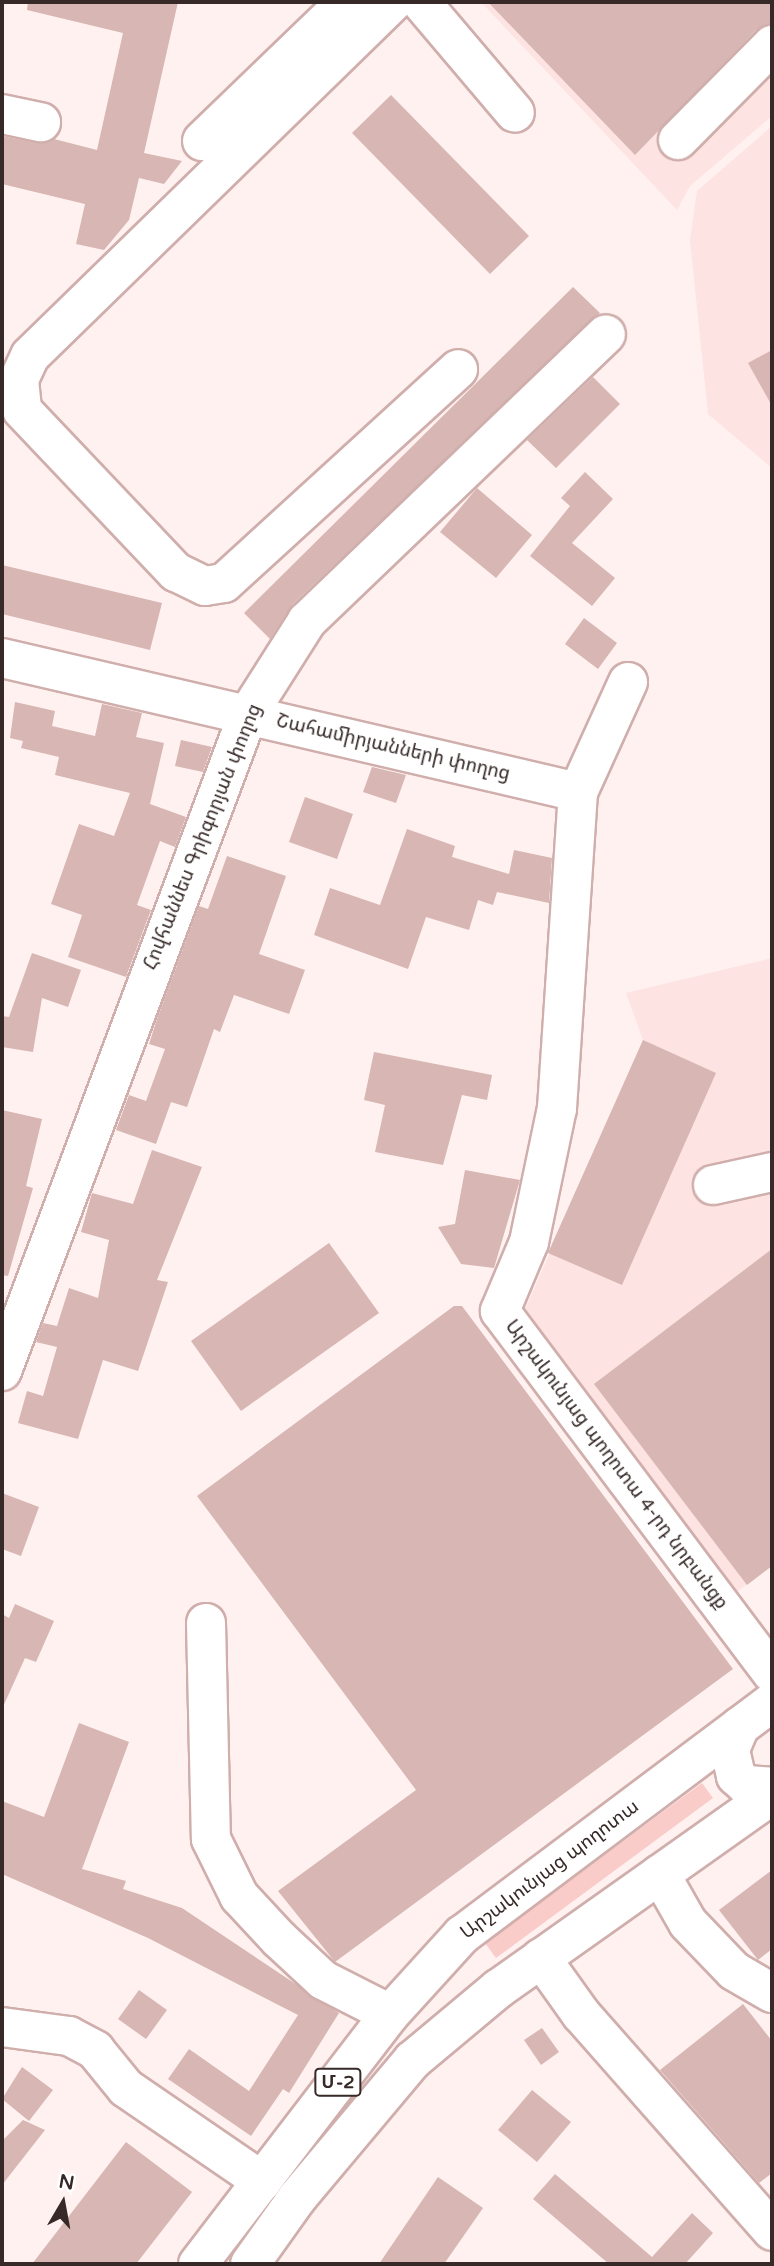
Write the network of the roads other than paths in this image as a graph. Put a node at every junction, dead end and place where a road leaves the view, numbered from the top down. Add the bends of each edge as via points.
1 (346, 2) edge
2 (393, 2) edge
3 (421, 2) edge
4 (772, 46) edge
5 (515, 113) dead end
6 (2, 114) edge
7 (41, 122) dead end
8 (678, 140) dead end
9 (202, 141) dead end
10 (606, 334) dead end
11 (458, 369) dead end
12 (2, 658) edge
13 (628, 682) dead end
14 (248, 714) junction
15 (578, 792) junction
16 (772, 1172) edge
17 (713, 1185) dead end
18 (3, 1362) edge
19 (206, 1623) dead end
20 (772, 1672) edge
21 (772, 1702) edge
22 (740, 1727) junction
23 (772, 1787) edge
24 (772, 1795) edge
25 (660, 1874) junction
26 (462, 1935) junction
27 (541, 1958) junction
28 (498, 1989) junction
29 (772, 1993) edge
30 (390, 2014) junction
31 (2, 2027) edge
32 (262, 2181) junction
33 (772, 2231) edge
34 (198, 2264) edge
35 (250, 2264) edge

1 - 9 street
2 - 11 street via 30,356 19,380 22,410 176,572 205,586 224,583
3 - 5 street
4 - 8 street
6 - 7 street
10 - 14 street, Հովհաննես Գրիգորյան փողոց via 307,621
12 - 14 street, Շահամիրյանների փողոց
13 - 15 street
14 - 15 street, Շահամիրյանների փողոց
14 - 18 street, Հովհաննես Գրիգորյան փողոց
15 - 20 street, Արշակունյաց պողոտա 4-րդ նրբանցք via 557,1108 529,1242 500,1311
16 - 17 street
19 - 30 street via 211,1839 239,1896 279,1939 323,1980
21 - 22 street, Արշակունյաց պողոտա / Մ-2
22 - 23 street via 730,1751 736,1776 746,1785
22 - 26 street, Արշակունյաց պողոտա / Մ-2
24 - 25 street, Մ-2
25 - 27 street, Մ-2
25 - 29 street via 688,1923 734,1971
26 - 28 street via 458,1956 468,1982
26 - 30 street, Արշակունյաց պողոտա / Մ-2
27 - 28 street, Մ-2
27 - 33 street via 581,2014
28 - 35 street, Մ-2 via 413,2060 297,2198
30 - 32 street, Արշակունյաց պողոտա / Մ-2
31 - 32 street via 44,2030 96,2050 125,2088
32 - 34 street, Արշակունյաց պողոտա / Մ-2

